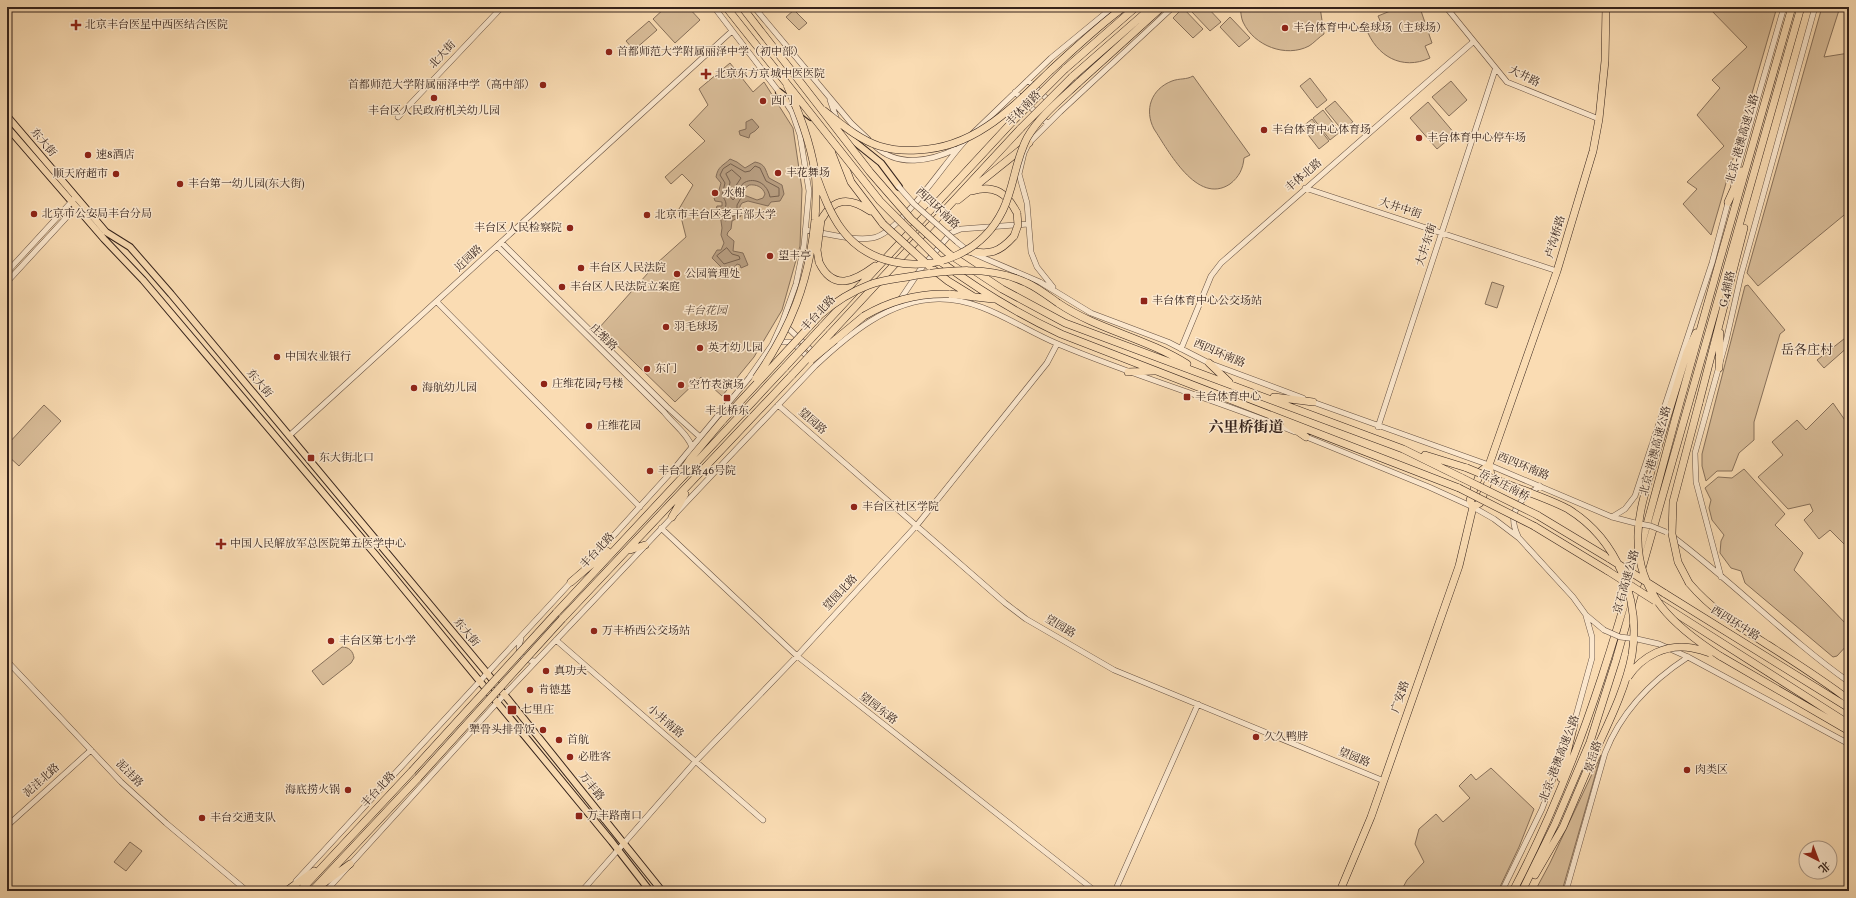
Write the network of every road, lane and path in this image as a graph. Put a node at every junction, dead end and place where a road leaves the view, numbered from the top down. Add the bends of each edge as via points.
1 (502, 7) edge
2 (714, 7) edge
3 (726, 7) edge
4 (742, 7) edge
5 (754, 7) edge
6 (1113, 7) edge
7 (1124, 7) edge
8 (1136, 7) edge
9 (1152, 7) edge
10 (1162, 7) edge
11 (1172, 7) edge
12 (1446, 7) edge
13 (1606, 7) edge
14 (1784, 7) edge
15 (1792, 7) edge
16 (1802, 7) edge
17 (1816, 7) edge
18 (732, 31) junction
19 (1473, 42) junction
20 (1495, 70) junction
21 (1028, 80) junction
22 (787, 85) junction
23 (780, 92) junction
24 (1015, 92) junction
25 (829, 97) junction
26 (823, 110) junction
27 (1060, 112) junction
28 (7, 116) edge
29 (398, 117) dead end
30 (1599, 119) junction
31 (815, 120) junction
32 (1048, 124) junction
33 (7, 127) edge
34 (840, 130) junction
35 (1029, 143) junction
36 (1762, 148) junction
37 (957, 149) junction
38 (1752, 149) junction
39 (839, 152) joint
40 (815, 172) junction
41 (899, 187) joint
42 (1305, 188) junction
43 (968, 192) junction
44 (75, 202) junction
45 (1728, 202) junction
46 (940, 214) junction
47 (875, 215) junction
48 (1028, 224) junction
49 (915, 228) joint
50 (805, 230) junction
51 (1441, 233) junction
52 (920, 236) joint
53 (499, 244) junction
54 (127, 245) junction
55 (968, 251) junction
56 (891, 254) junction
57 (120, 256) junction
58 (1557, 271) junction
59 (7, 272) edge
60 (8, 281) edge
61 (1056, 290) junction
62 (974, 297) junction
63 (995, 299) junction
64 (437, 302) junction
65 (896, 307) junction
66 (1704, 318) junction
67 (1720, 321) junction
68 (782, 323) junction
69 (1057, 344) junction
70 (772, 345) junction
71 (1181, 349) junction
72 (822, 360) junction
73 (1209, 363) junction
74 (815, 366) junction
75 (1719, 368) junction
76 (1157, 370) junction
77 (1128, 372) junction
78 (1199, 372) junction
79 (792, 375) junction
80 (1230, 384) junction
81 (1259, 394) junction
82 (1313, 402) junction
83 (778, 405) junction
84 (1273, 416) junction
85 (723, 420) junction
86 (1378, 426) junction
87 (289, 436) junction
88 (1306, 436) junction
89 (700, 437) junction
90 (692, 447) junction
91 (1403, 448) junction
92 (1489, 465) junction
93 (1462, 478) joint
94 (690, 484) junction
95 (673, 486) junction
96 (1540, 486) junction
97 (640, 507) junction
98 (1473, 507) junction
99 (1659, 510) joint
100 (672, 517) junction
101 (1612, 517) junction
102 (917, 525) junction
103 (661, 528) junction
104 (630, 532) junction
105 (1666, 532) joint
106 (1519, 538) junction
107 (645, 545) junction
108 (628, 551) junction
109 (1610, 559) joint
110 (1721, 577) junction
111 (571, 582) junction
112 (1661, 604) joint
113 (1586, 615) junction
114 (523, 634) junction
115 (556, 640) junction
116 (796, 656) junction
117 (1688, 656) junction
118 (1720, 656) junction
119 (1616, 660) joint
120 (7, 661) edge
121 (535, 661) junction
122 (487, 673) junction
123 (480, 681) junction
124 (1849, 682) edge
125 (1624, 683) junction
126 (504, 695) junction
127 (1849, 700) edge
128 (497, 703) junction
129 (1198, 704) junction
130 (1849, 708) edge
131 (1575, 720) junction
132 (1849, 724) edge
133 (1849, 731) edge
134 (1849, 744) edge
135 (91, 750) junction
136 (695, 762) junction
137 (1384, 781) junction
138 (1551, 814) junction
139 (763, 820) dead end
140 (7, 826) edge
141 (624, 844) junction
142 (617, 851) junction
143 (327, 861) junction
144 (350, 864) junction
145 (288, 890) edge
146 (247, 891) edge
147 (300, 891) edge
148 (312, 891) edge
149 (326, 891) edge
150 (582, 891) edge
151 (650, 891) edge
152 (662, 891) edge
153 (1095, 891) edge
154 (1115, 891) edge
155 (1340, 891) edge
156 (1502, 891) edge
157 (1513, 891) edge
158 (1522, 891) edge
159 (1525, 891) edge
160 (1566, 891) edge

1 - 29 street, 北大街
2 - 18 street
3 - 22 highway, bridge
3 - 31 main road
4 - 26 highway, 西四环南路, bridge
4 - 34 main road, 西四环南路
5 - 25 street
6 - 21 street, 丰体南路
7 - 26 highway, bridge via 999,119 968,139 954,144 924,150 885,147 856,135
8 - 49 highway, 丰体南路, bridge via 1065,69 1013,121
9 - 46 highway, 丰体南路, bridge via 1072,77 1020,128
10 - 40 highway, bridge via 1038,122 1027,138 1017,162 1003,210 980,241 964,252 935,263 904,264 864,250 841,229 832,215
11 - 27 street
12 - 19 street, 大井路
13 - 30 highway, 卢沟桥路 via 1605,61
14 - 45 street
15 - 38 highway, 北京-港澳高速公路
16 - 36 highway, 北京-港澳高速公路
17 - 75 street, G4辅路 via 1743,268
18 - 23 street
18 - 53 street, 近园路
19 - 20 street, 大井路
19 - 42 street, 丰体北路
20 - 30 street, 大井路 via 1507,82
20 - 51 street, 大井东街
21 - 24 street, 丰体南路
21 - 27 street
22 - 40 highway, bridge via 803,121
22 - 63 highway, bridge via 880,201 941,262
23 - 31 main road
23 - 50 street via 792,112 800,135 809,191
24 - 32 street
24 - 37 street, 丰体南路
25 - 34 street
25 - 37 street via 850,123 879,149 892,156 922,161
26 - 78 highway, 西四环南路, bridge via 911,219 949,254 978,275 1066,323
27 - 32 street
28 - 44 main road, 东大街
30 - 58 highway, 卢沟桥路 via 1593,151
31 - 39 main road
32 - 35 street
33 - 44 main road, 东大街
34 - 41 main road, 西四环南路 via 881,164
35 - 43 highway
35 - 48 street via 1019,174 1027,203
36 - 67 highway
36 - 99 highway, 北京-港澳高速公路
37 - 50 street via 923,195 884,233 873,238 861,238
38 - 45 highway
38 - 66 highway, 北京-港澳高速公路
39 - 47 highway via 851,182
40 - 85 highway, bridge via 816,201 810,258 795,310 772,355
41 - 55 street, 西四环南路, bridge via 914,204
42 - 51 street, 大井中街
42 - 71 street, 丰体北路 via 1226,257 1216,269
43 - 46 highway
43 - 55 highway, bridge via 981,188 1000,192 1011,200 1017,213 1018,224 1014,236 1005,246 994,252
44 - 54 main road, 东大街 via 106,232
44 - 57 main road, 东大街
44 - 59 street
44 - 60 street
45 - 101 street via 1712,263 1635,496 1625,509
46 - 52 highway, 丰体南路
47 - 56 highway, bridge via 859,204 849,201 833,205 821,220 817,250 819,262 822,269 834,279 843,282 862,276
47 - 62 highway, bridge via 948,282
48 - 61 street via 1033,260
48 - 65 street via 962,229 951,233 920,270
49 - 56 highway, 丰台北路
50 - 68 street, 丰台北路 via 796,284
51 - 58 street, 大井中街
51 - 86 street, 大井东街
52 - 79 highway, 丰台北路, bridge
53 - 64 street, 近园路
53 - 89 street, 庄维路
53 - 90 street, 庄维路 via 664,412 689,439
54 - 57 main road via 121,249
54 - 87 main road, 东大街
55 - 61 street, 西四环南路
56 - 95 highway, 丰台北路, bridge
57 - 123 main road, 东大街 via 143,280
58 - 92 highway, 卢沟桥路
61 - 71 street, 西四环南路 via 1091,313
62 - 63 highway
62 - 79 highway, bridge via 949,294 913,296 878,308 864,316
63 - 76 highway via 1061,334
64 - 87 street, 近园路
64 - 97 street
65 - 69 street via 937,299 962,301 983,308
65 - 72 street via 872,320
66 - 118 highway, bridge via 1687,352 1641,509 1638,535 1641,562 1655,600 1691,637
66 - 138 highway, 北京-港澳高速公路 via 1607,661 1581,739
67 - 75 highway
67 - 127 highway, bridge via 1673,502 1672,534 1678,562 1689,583 1703,600
68 - 70 street, 丰台北路
68 - 72 street
69 - 77 street
69 - 102 street, 望园北路 via 1047,363
70 - 74 street via 783,341 792,342
70 - 89 street, 丰台北路 via 749,378
71 - 73 street, 西四环南路
72 - 74 street
73 - 80 highway
73 - 82 street, 西四环南路
74 - 83 street
75 - 110 street, G4辅路 via 1695,453 1694,468
76 - 77 highway
76 - 84 highway
77 - 88 street
78 - 80 highway, 西四环南路
78 - 85 highway, bridge via 1164,350 1074,314 1027,283 986,272 943,272 870,284 840,299 820,315
79 - 94 highway, 丰台北路
80 - 81 highway, 西四环南路
81 - 82 highway
81 - 91 highway, 西四环南路
82 - 86 street, 西四环南路
83 - 100 street
83 - 102 street, 望园路
84 - 88 highway
84 - 112 highway, 岳各庄南桥, bridge via 1459,488 1534,526
85 - 95 highway via 691,458
86 - 92 street, 西四环南路
87 - 122 main road, 东大街
88 - 98 street
89 - 90 street, 丰台北路
90 - 97 street, 丰台北路
91 - 93 highway, 西四环南路
91 - 125 highway, bridge via 1467,468 1554,502 1585,522 1606,544 1626,580 1633,611 1632,656
92 - 96 street, 西四环南路
92 - 98 highway via 1491,475 1480,503
92 - 98 highway via 1481,471 1470,500
93 - 109 highway, 岳各庄南桥, bridge via 1537,515
94 - 100 highway
94 - 108 highway, 丰台北路
95 - 104 highway, 丰台北路
96 - 101 street, 西四环南路
96 - 106 street via 1523,497 1514,511 1513,526
97 - 111 street, 丰台北路
98 - 106 street
98 - 137 highway, 广安路 via 1459,566
99 - 119 highway, 京石高速公路
100 - 103 street
101 - 105 street, 西四环南路, bridge
102 - 116 street, 望园北路
102 - 129 street, 望园路 via 1005,604 1026,619 1106,666
103 - 107 street
103 - 116 street, 望园东路
104 - 111 highway
104 - 143 highway, 丰台北路, bridge
105 - 110 street, 西四环中路
106 - 113 street via 1573,597
107 - 108 highway
107 - 115 street
108 - 148 highway, 丰台北路, bridge via 562,619
109 - 130 highway, 西四环中路, bridge
110 - 124 street, 西四环中路 via 1804,648
111 - 114 street, 丰台北路
112 - 132 highway, 西四环中路
113 - 117 street, bridge via 1604,630 1620,637 1659,644
113 - 131 street via 1592,637 1592,658
114 - 121 street via 518,651 520,656
114 - 122 street, 丰台北路
115 - 121 street
115 - 136 street, 小井南路
116 - 136 street, 望园北路
116 - 153 street, 望园东路
117 - 134 street
117 - 160 street, 景岳路 via 1665,672 1631,706 1611,736
118 - 125 highway, bridge via 1692,648 1672,647 1653,654 1636,666
118 - 133 highway
119 - 158 highway, 北京-港澳高速公路 via 1590,742 1555,824
120 - 135 street, 泥洼路
121 - 126 street
122 - 123 street, 丰台北路
122 - 126 main road, 东大街
123 - 128 main road, 东大街
123 - 145 street, 丰台北路
125 - 159 highway, bridge via 1563,827
126 - 128 street
126 - 141 main road, 万丰路
128 - 142 main road, 万丰路
128 - 144 street
129 - 137 street, 望园路
129 - 154 street
131 - 138 highway
131 - 156 street via 1542,809
135 - 140 street, 泥洼北路
135 - 146 street, 泥洼路 via 144,803
136 - 139 street, 小井南路
136 - 141 street, 望园北路
137 - 155 highway, 广安路
138 - 157 highway, 北京-港澳高速公路
141 - 142 street, 望园北路
141 - 152 main road, 万丰路
142 - 150 street, 望园北路
142 - 151 main road, 万丰路
143 - 145 highway
143 - 147 highway, 丰台北路
144 - 148 highway
144 - 149 street

